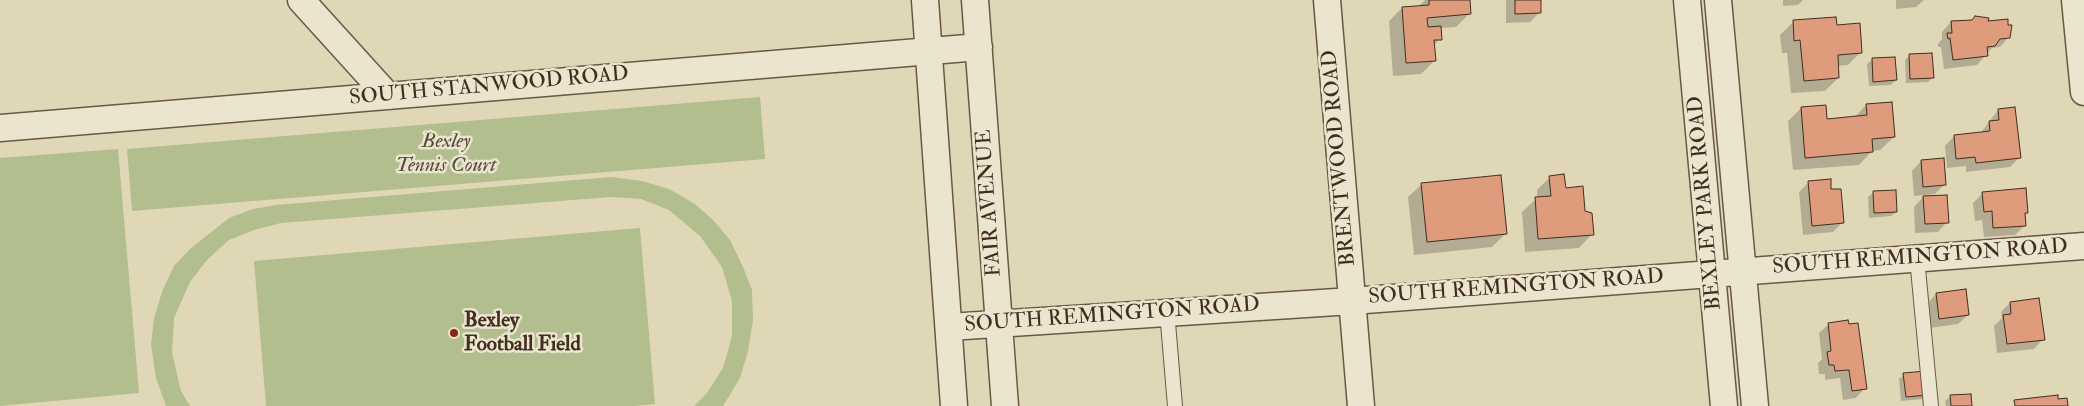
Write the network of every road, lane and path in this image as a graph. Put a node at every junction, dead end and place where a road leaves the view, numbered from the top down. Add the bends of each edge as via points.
1 (301, 0) edge
2 (925, 0) edge
3 (975, 0) edge
4 (1327, 0) edge
5 (1687, 0) edge
6 (1718, 0) edge
7 (2075, 0) edge
8 (2081, 33) edge
9 (979, 47) junction
10 (929, 51) junction
11 (1724, 57) junction
12 (1693, 60) junction
13 (2084, 92) edge
14 (388, 96) junction
15 (0, 128) edge
16 (2084, 246) edge
17 (1917, 258) junction
18 (1743, 271) junction
19 (1712, 273) junction
20 (1352, 301) junction
21 (1167, 312) junction
22 (999, 324) junction
23 (949, 327) junction
24 (954, 406) edge
25 (1006, 406) edge
26 (1175, 406) edge
27 (1361, 406) edge
28 (1724, 406) edge
29 (1755, 406) edge
30 (1931, 406) edge

1 - 14 street
2 - 10 street
3 - 9 street, FAIR AVENUE
4 - 20 street, BRENTWOOD ROAD
5 - 12 street, BEXLEY PARK ROAD
6 - 11 street, BEXLEY PARK ROAD
7 - 8 street
8 - 13 street
9 - 10 street, SOUTH STANWOOD ROAD
9 - 22 street, FAIR AVENUE
10 - 14 street, SOUTH STANWOOD ROAD
10 - 23 street
11 - 12 lane
11 - 18 street, BEXLEY PARK ROAD
12 - 19 street, BEXLEY PARK ROAD
14 - 15 street, SOUTH STANWOOD ROAD
16 - 17 street, SOUTH REMINGTON ROAD
17 - 18 street, SOUTH REMINGTON ROAD
17 - 30 lane
18 - 19 street, SOUTH REMINGTON ROAD
18 - 29 street, BEXLEY PARK ROAD
19 - 20 street, SOUTH REMINGTON ROAD
19 - 28 street, BEXLEY PARK ROAD
20 - 21 street, SOUTH REMINGTON ROAD
20 - 27 street, BRENTWOOD ROAD
21 - 22 street, SOUTH REMINGTON ROAD
21 - 26 lane
22 - 23 street, SOUTH REMINGTON ROAD
22 - 25 street, FAIR AVENUE
23 - 24 street

